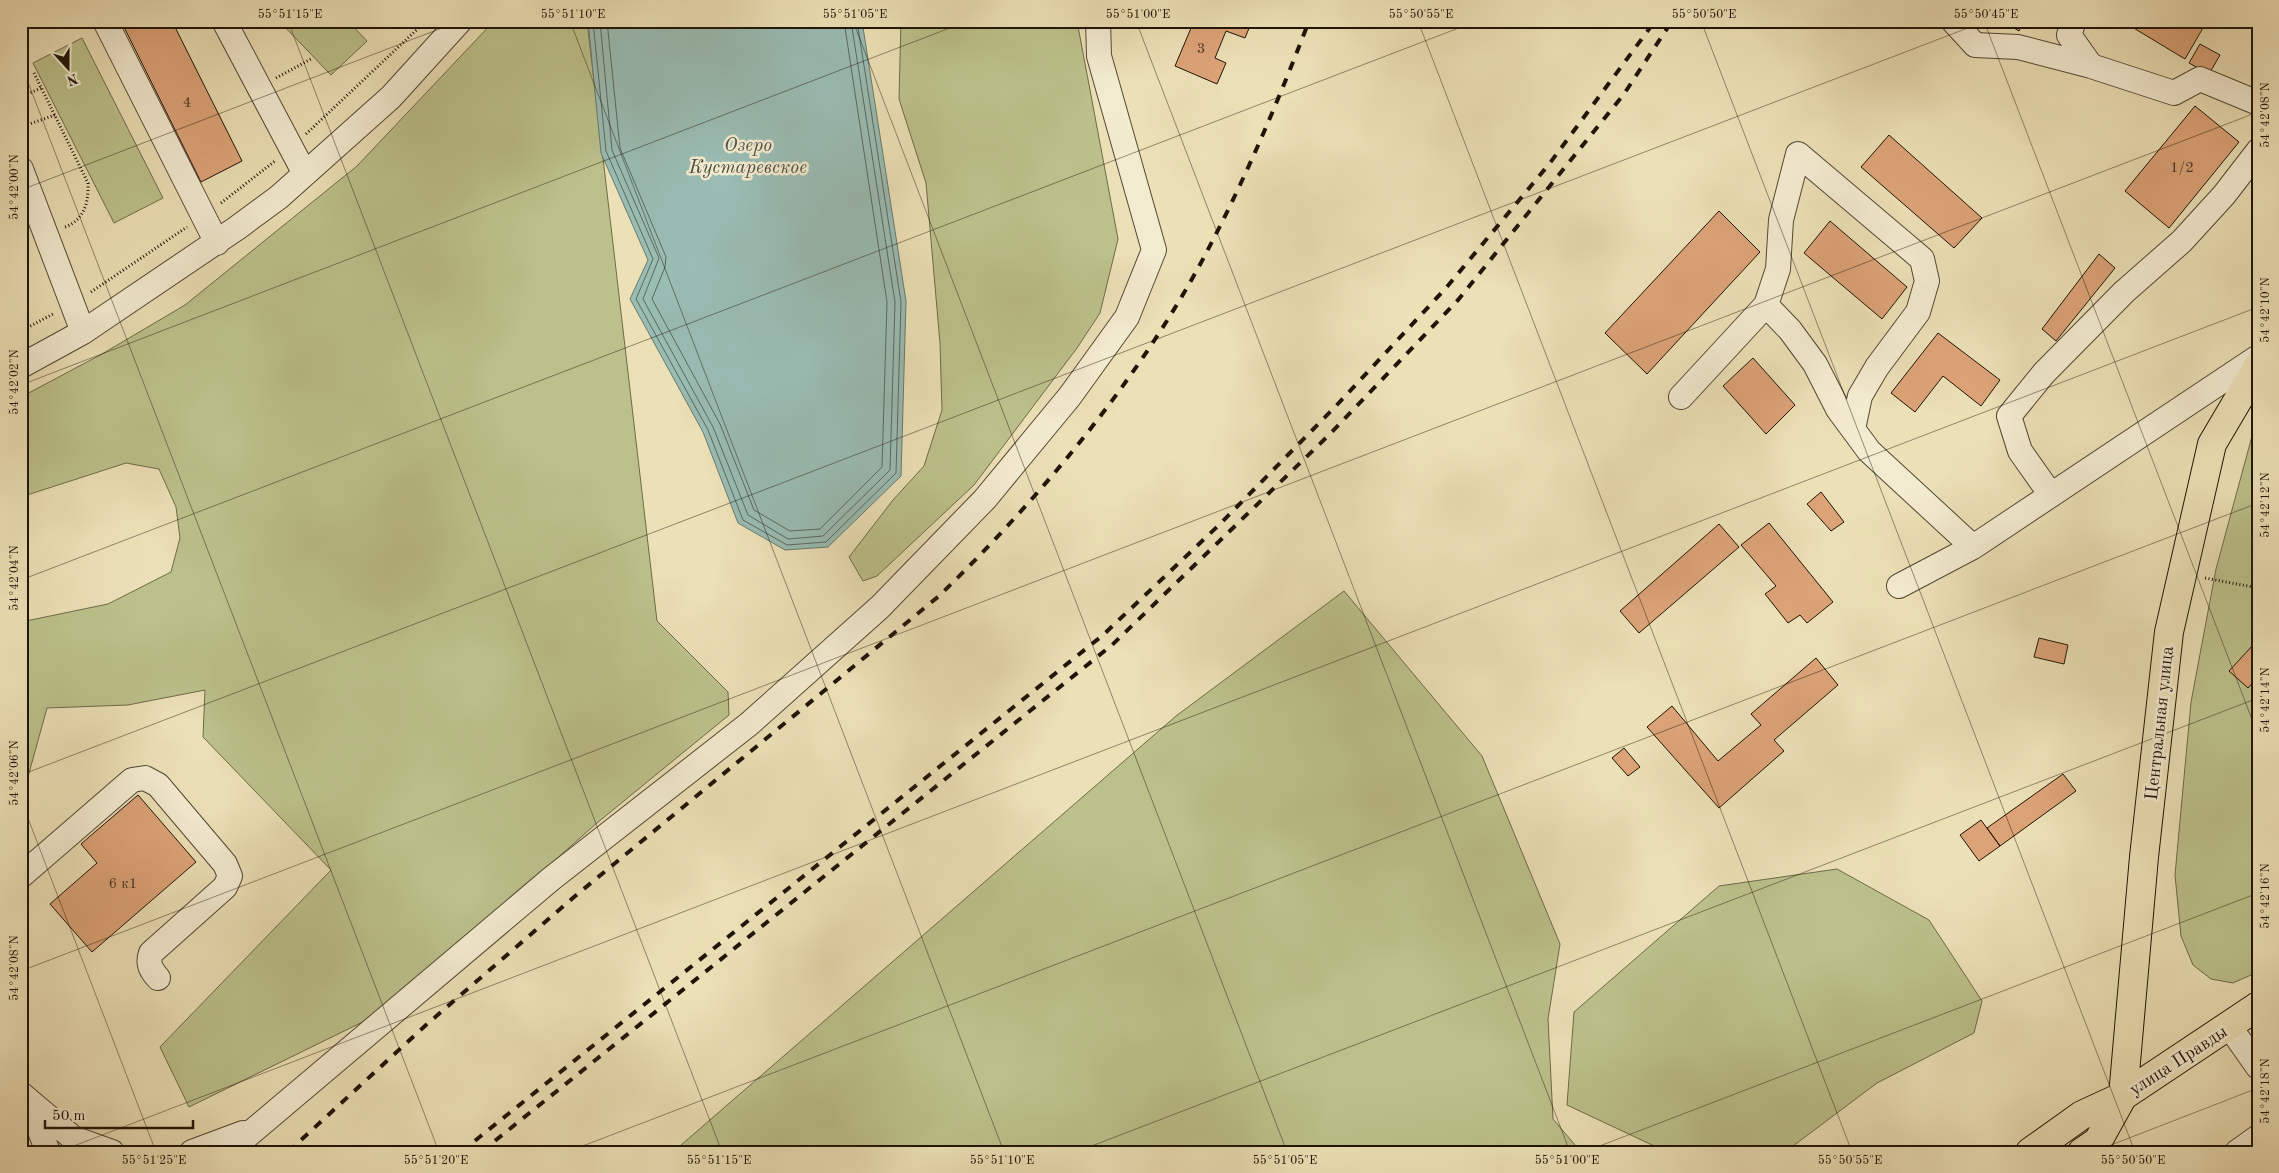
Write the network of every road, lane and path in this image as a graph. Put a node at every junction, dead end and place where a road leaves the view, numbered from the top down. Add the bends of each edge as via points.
1 (105, 21) edge
2 (224, 21) edge
3 (426, 21) edge
4 (460, 21) edge
5 (1098, 21) edge
6 (1953, 21) edge
7 (2074, 21) edge
8 (311, 59) dead end
9 (2091, 66) junction
10 (34, 73) dead end
11 (259, 87) junction
12 (41, 88) junction
13 (21, 97) edge
14 (2258, 102) edge
15 (55, 115) junction
16 (21, 127) edge
17 (291, 148) junction
18 (2258, 151) edge
19 (21, 168) edge
20 (305, 174) junction
21 (204, 217) junction
22 (46, 234) junction
23 (216, 242) junction
24 (72, 304) junction
25 (1766, 304) junction
26 (21, 331) edge
27 (83, 332) junction
28 (2258, 358) edge
29 (21, 366) edge
30 (2258, 366) edge
31 (1681, 397) dead end
32 (1853, 429) junction
33 (2051, 495) junction
34 (1973, 547) junction
35 (2184, 575) junction
36 (1899, 586) dead end
37 (2258, 588) edge
38 (21, 876) edge
39 (158, 978) dead end
40 (2258, 1006) edge
41 (2229, 1026) junction
42 (2258, 1067) edge
43 (2122, 1096) junction
44 (25, 1099) edge
45 (258, 1127) junction
46 (2258, 1137) edge
47 (48, 1152) edge
48 (112, 1152) edge
49 (192, 1152) edge
50 (219, 1152) edge
51 (228, 1152) edge
52 (2030, 1152) edge
53 (2082, 1152) edge
54 (2237, 1152) edge

1 - 21 street
2 - 11 street
3 - 17 path
4 - 20 street via 391,97
5 - 45 street via 1099,56 1154,250 1127,317 1070,396 985,499 880,607 748,724 551,879
6 - 9 street via 1975,45 2018,47
7 - 9 street via 2069,35
8 - 11 path
9 - 14 street via 2174,93 2200,79
10 - 12 path
11 - 17 street
12 - 13 path
12 - 15 path
15 - 16 path
15 - 22 path via 87,178 88,191 80,219
17 - 20 street
17 - 21 path
18 - 33 street via 2182,241 2117,299 2044,373 2009,416 2020,451
19 - 22 street
20 - 23 street
21 - 23 street
21 - 24 path
22 - 24 street
23 - 27 street
24 - 26 path
24 - 27 street
25 - 31 street
25 - 32 street via 1815,364 1838,409
25 - 32 street via 1778,269 1781,220 1798,154 1922,259 1927,281 1918,312 1877,366 1860,396
27 - 29 street
28 - 33 street
30 - 35 main road, Центральная улица via 2212,444
32 - 34 street via 1869,451
33 - 34 street
34 - 36 street
35 - 37 path
35 - 43 main road, Центральная улица via 2169,632
38 - 39 street via 132,780 145,778 158,785 225,864 230,876 225,888 151,953 150,969
40 - 41 main road, улица Правды
41 - 42 street
41 - 43 main road, улица Правды
43 - 52 main road, улица Правды via 2082,1115
43 - 53 main road via 2098,1141
44 - 47 street
44 - 48 street via 73,1138
45 - 49 street
45 - 50 street
45 - 51 street
46 - 54 street

